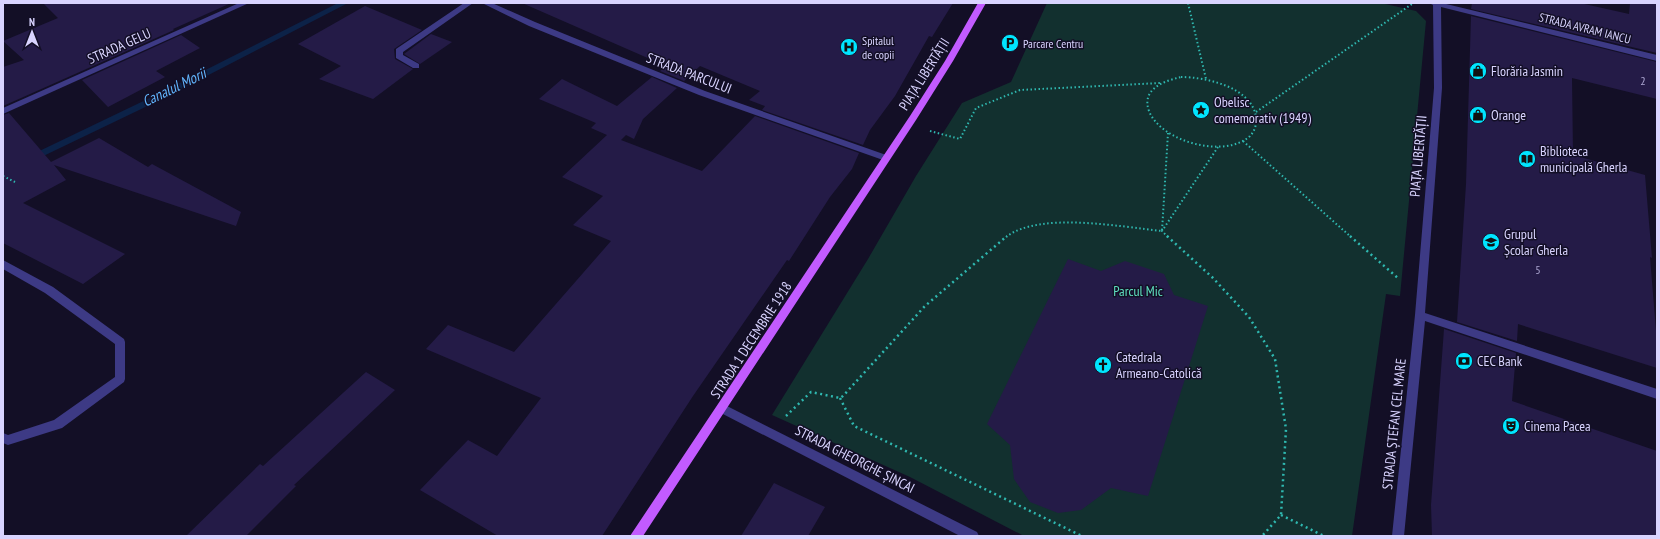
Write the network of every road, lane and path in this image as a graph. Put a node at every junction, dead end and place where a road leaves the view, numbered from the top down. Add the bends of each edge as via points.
1 (245, 3) edge
2 (469, 3) edge
3 (486, 3) edge
4 (982, 3) edge
5 (1188, 3) edge
6 (1414, 3) edge
7 (1436, 3) edge
8 (1657, 58) edge
9 (416, 66) dead end
10 (1206, 79) junction
11 (1160, 83) junction
12 (3, 111) edge
13 (1256, 112) junction
14 (909, 126) junction
15 (1168, 133) junction
16 (1243, 141) junction
17 (1218, 147) junction
18 (886, 158) junction
19 (3, 176) edge
20 (15, 182) dead end
21 (1162, 231) junction
22 (3, 264) edge
23 (1420, 298) junction
24 (1420, 315) junction
25 (1657, 394) edge
26 (840, 398) junction
27 (723, 409) junction
28 (769, 432) junction
29 (3, 438) edge
30 (1281, 516) junction
31 (636, 536) edge
32 (973, 536) edge
33 (1082, 536) edge
34 (1262, 536) edge
35 (1324, 536) edge
36 (1398, 536) edge

1 - 12 street, STRADA GELU
2 - 9 street via 399,52 399,56
3 - 18 street, STRADA PARCULUI via 702,93
4 - 14 main road, PIAȚA LIBERTĂȚII
5 - 10 path
6 - 13 path
7 - 8 street, STRADA AVRAM IANCU
7 - 23 street, PIAȚA LIBERTĂȚII via 1438,88
10 - 11 path via 1181,77
10 - 13 path via 1238,91
11 - 14 path via 1020,90 976,108 960,139
11 - 15 path via 1151,91 1147,100 1149,112 1156,123
13 - 16 path via 1257,124
14 - 18 main road, PIAȚA LIBERTĂȚII
15 - 17 path via 1194,144
15 - 21 path
16 - 17 path
16 - 23 path
17 - 21 path
18 - 27 main road, STRADA 1 DECEMBRIE 1918
19 - 20 path
21 - 26 path via 1084,223 1040,224 1030,225 1008,235 925,306
21 - 30 path via 1213,278 1250,317 1275,359 1286,429
22 - 29 street via 49,290 120,342 120,379 58,424 8,440
23 - 24 street, PIAȚA LIBERTĂȚII
24 - 25 street
24 - 36 street, STRADA ȘTEFAN CEL MARE
26 - 28 path via 811,392
26 - 33 path via 854,426
27 - 28 street, STRADA GHEORGHE ȘINCAI
27 - 31 main road, STRADA 1 DECEMBRIE 1918
28 - 32 street, STRADA GHEORGHE ȘINCAI
30 - 34 path
30 - 35 path

